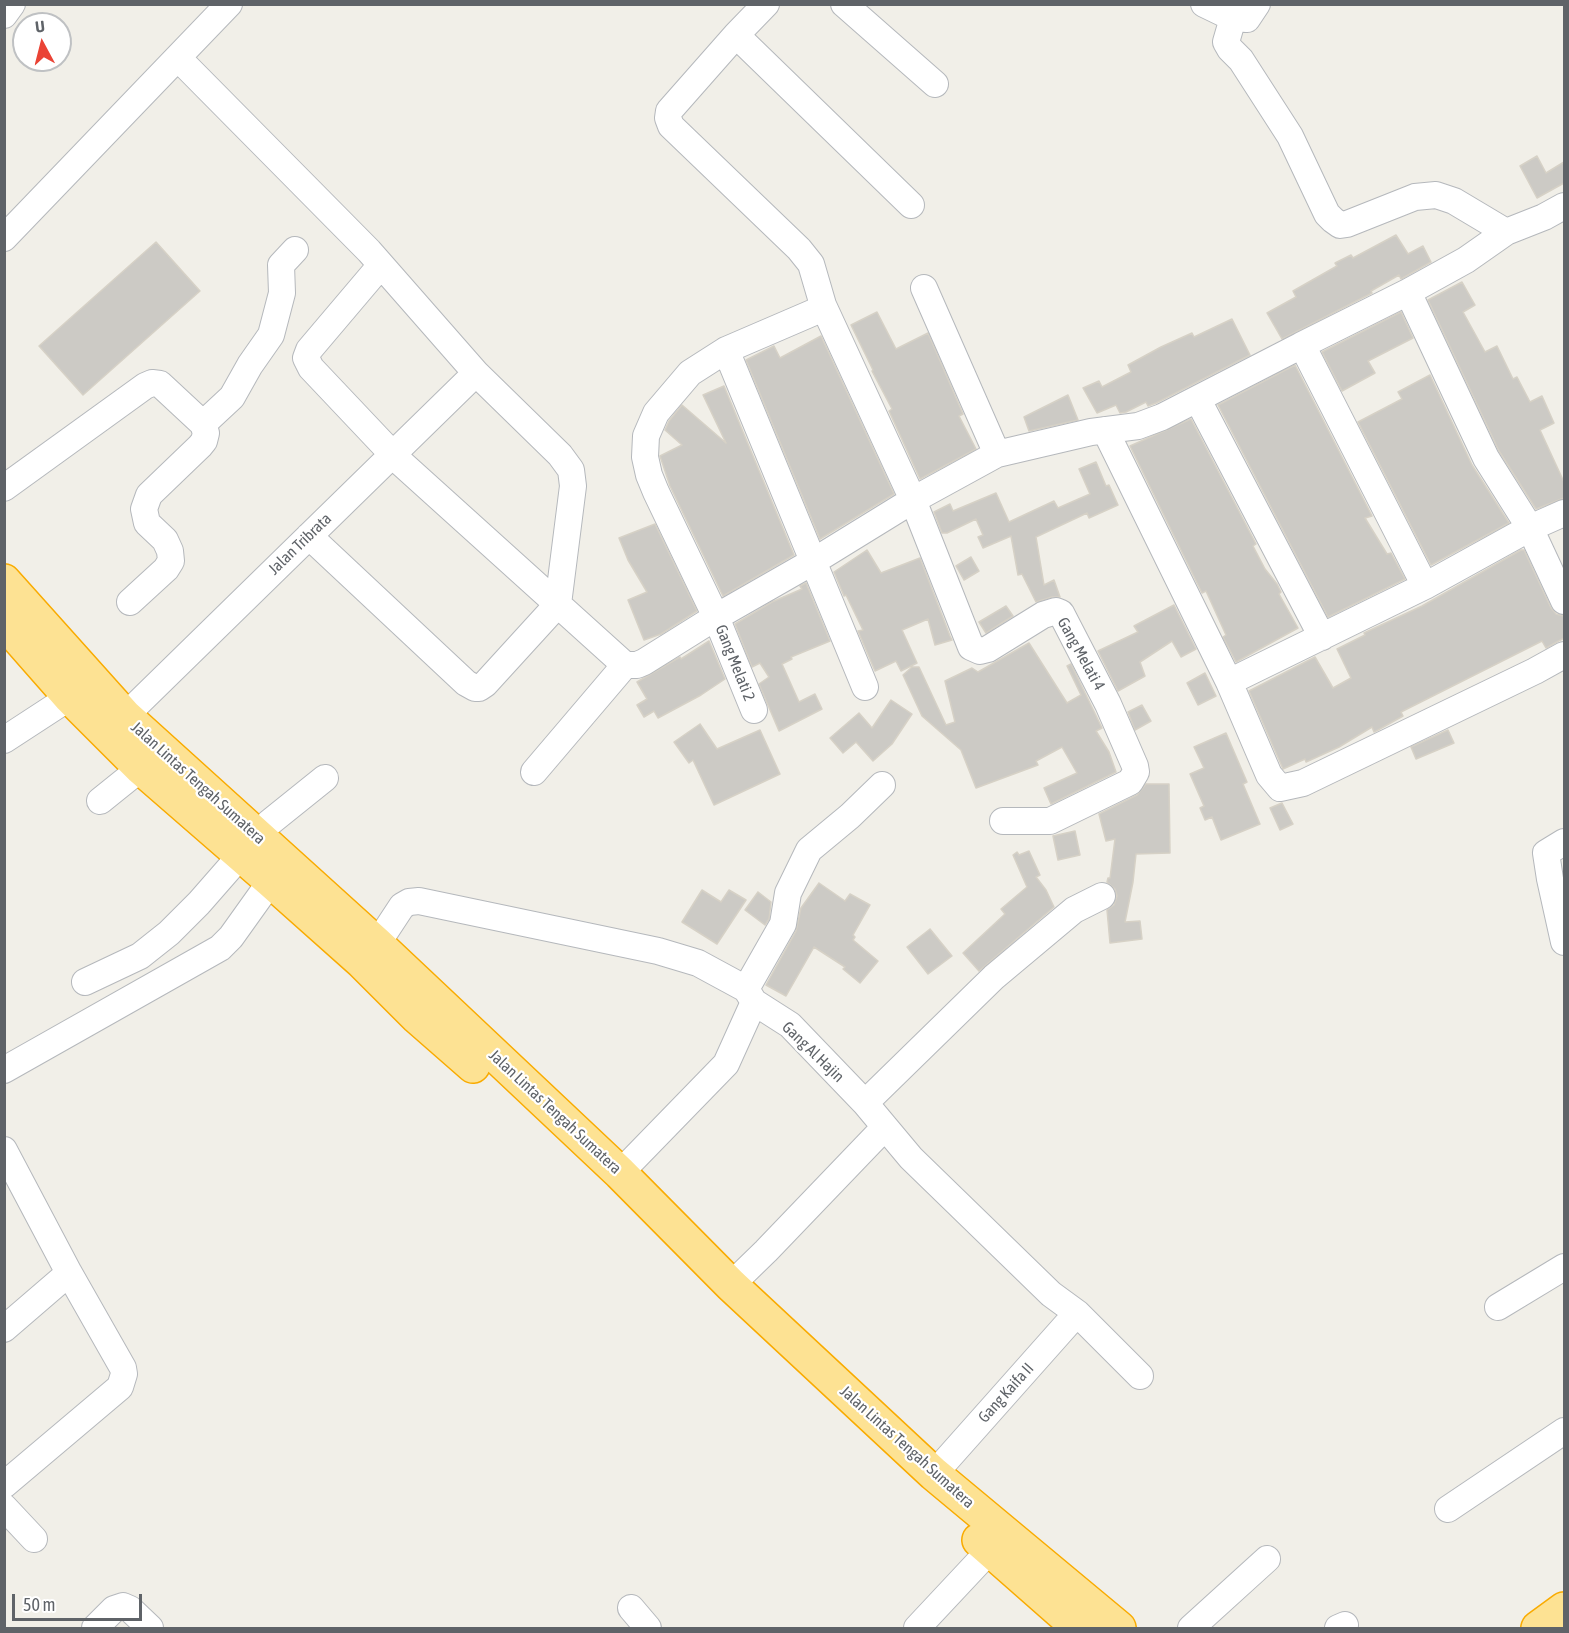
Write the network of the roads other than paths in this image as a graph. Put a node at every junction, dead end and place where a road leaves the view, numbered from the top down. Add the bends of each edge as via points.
1 (12, 4) edge
2 (229, 4) edge
3 (766, 4) edge
4 (844, 4) edge
5 (1204, 4) edge
6 (1257, 4) edge
7 (4, 15) edge
8 (1233, 18) junction
9 (735, 35) junction
10 (178, 58) junction
11 (935, 84) dead end
12 (911, 205) dead end
13 (1564, 206) edge
14 (1506, 232) junction
15 (4, 238) edge
16 (295, 250) dead end
17 (381, 265) junction
18 (924, 288) dead end
19 (1408, 292) junction
20 (823, 303) junction
21 (1302, 345) junction
22 (726, 350) junction
23 (476, 373) junction
24 (1198, 400) junction
25 (203, 424) junction
26 (1105, 430) junction
27 (392, 453) junction
28 (997, 454) junction
29 (4, 488) edge
30 (913, 500) junction
31 (1564, 513) edge
32 (1530, 528) junction
33 (309, 536) junction
34 (814, 561) junction
35 (4, 581) edge
36 (1425, 586) junction
37 (1564, 601) edge
38 (130, 602) dead end
39 (564, 609) junction
40 (716, 616) junction
41 (4, 622) edge
42 (1322, 637) junction
43 (1564, 655) edge
44 (625, 665) junction
45 (1229, 682) junction
46 (866, 687) dead end
47 (70, 697) junction
48 (754, 710) dead end
49 (125, 716) junction
50 (4, 740) edge
51 (141, 768) junction
52 (534, 772) dead end
53 (325, 778) dead end
54 (882, 785) dead end
55 (100, 801) dead end
56 (1003, 821) dead end
57 (1564, 842) edge
58 (249, 846) junction
59 (271, 881) junction
60 (1102, 896) dead end
61 (1564, 939) edge
62 (376, 944) junction
63 (85, 982) dead end
64 (750, 996) junction
65 (426, 1008) junction
66 (471, 1048) junction
67 (4, 1070) edge
68 (865, 1103) junction
69 (884, 1128) junction
70 (4, 1150) edge
71 (621, 1173) junction
72 (11, 1182) edge
73 (1564, 1267) edge
74 (69, 1273) junction
75 (731, 1285) junction
76 (1498, 1307) dead end
77 (1077, 1313) junction
78 (4, 1329) edge
79 (1140, 1376) dead end
80 (1564, 1431) edge
81 (934, 1474) junction
82 (4, 1485) edge
83 (4, 1508) edge
84 (1448, 1509) dead end
85 (34, 1539) dead end
86 (990, 1550) junction
87 (1267, 1559) dead end
88 (631, 1608) dead end
89 (1080, 1621) edge
90 (95, 1629) edge
91 (150, 1629) edge
92 (648, 1629) edge
93 (917, 1629) edge
94 (1131, 1629) edge
95 (1191, 1629) edge

1 - 7 street
2 - 10 street
3 - 9 street
4 - 11 street
5 - 8 street
6 - 8 street via 1248,19
8 - 14 street via 1226,42 1290,136 1333,220 1347,224 1415,197 1436,195 1454,201
9 - 12 street
9 - 20 street via 669,111 668,118 671,126 799,249 811,264
10 - 15 street
10 - 17 street
13 - 14 street
14 - 19 street
16 - 25 street via 281,265 282,293 271,335 232,397
17 - 23 street
17 - 27 street via 306,358 311,368
18 - 28 street
19 - 21 street
19 - 32 street via 1486,458
20 - 22 street, Gang Melati 2 via 819,310
20 - 30 street
21 - 24 street
21 - 36 street
22 - 34 street
22 - 40 street, Gang Melati 2 via 690,373 656,413 646,436 645,457 648,475
23 - 27 street, Jalan Tribrata
23 - 39 street via 571,470
24 - 26 street via 1138,426
24 - 42 street
25 - 29 street via 160,384 150,383
25 - 38 street via 204,441 149,495 144,509 147,523 165,540 171,561
26 - 28 street
26 - 45 street
27 - 33 street, Jalan Tribrata
27 - 39 street
28 - 30 street
30 - 34 street
30 - 56 street, Gang Melati 4 via 971,646 980,651 988,649 1042,615 1056,611 1061,614 1108,704 1136,772 1130,782 1050,822
31 - 32 street
32 - 36 street
32 - 37 street
33 - 39 street via 475,688 485,684
33 - 49 street, Jalan Tribrata
34 - 40 street
34 - 46 street
35 - 49 highway, Jalan Lintas Tengah Sumatera
36 - 42 street
39 - 44 street
40 - 44 street via 644,662
40 - 48 street, Gang Melati 2
41 - 47 highway, Jalan Lintas Tengah Sumatera
42 - 45 street
43 - 45 street via 1288,788 1280,788 1269,775
44 - 52 street
47 - 50 street
47 - 51 highway, Jalan Lintas Tengah Sumatera
49 - 58 highway, Jalan Lintas Tengah Sumatera
51 - 55 street
51 - 58 highway, Jalan Lintas Tengah Sumatera
53 - 58 street via 269,823
54 - 64 street via 809,850 788,893 783,924
57 - 61 street via 1546,853
58 - 59 highway, Jalan Lintas Tengah Sumatera
58 - 62 highway, Jalan Lintas Tengah Sumatera
58 - 63 street via 169,933 140,956
59 - 65 highway, Jalan Lintas Tengah Sumatera via 362,962
59 - 67 street via 220,948
60 - 68 street via 1074,910 994,977
62 - 64 street, Gang Al Hajin via 402,906 419,901 658,951 698,963
62 - 65 highway, Jalan Lintas Tengah Sumatera
64 - 68 street, Gang Al Hajin via 790,1025
64 - 71 street via 726,1064
65 - 66 highway, Jalan Lintas Tengah Sumatera
66 - 71 highway, Jalan Lintas Tengah Sumatera
66 - 86 highway, Jalan Lintas Tengah Sumatera via 721,1305
68 - 69 street, Gang Al Hajin
69 - 75 street
69 - 77 street, Gang Al Hajin via 1051,1294
70 - 72 street
71 - 75 highway, Jalan Lintas Tengah Sumatera
72 - 74 street
73 - 76 street
74 - 78 street
74 - 82 street via 123,1368 123,1382
75 - 81 highway, Jalan Lintas Tengah Sumatera
77 - 79 street, Gang Al Hajin
77 - 81 street, Gang Kaifa II
80 - 84 street
81 - 89 highway, Jalan Lintas Tengah Sumatera
83 - 85 street
86 - 89 highway, Jalan Lintas Tengah Sumatera
86 - 93 street
87 - 95 street
88 - 92 street
89 - 94 highway
90 - 91 street via 114,1609 123,1606

